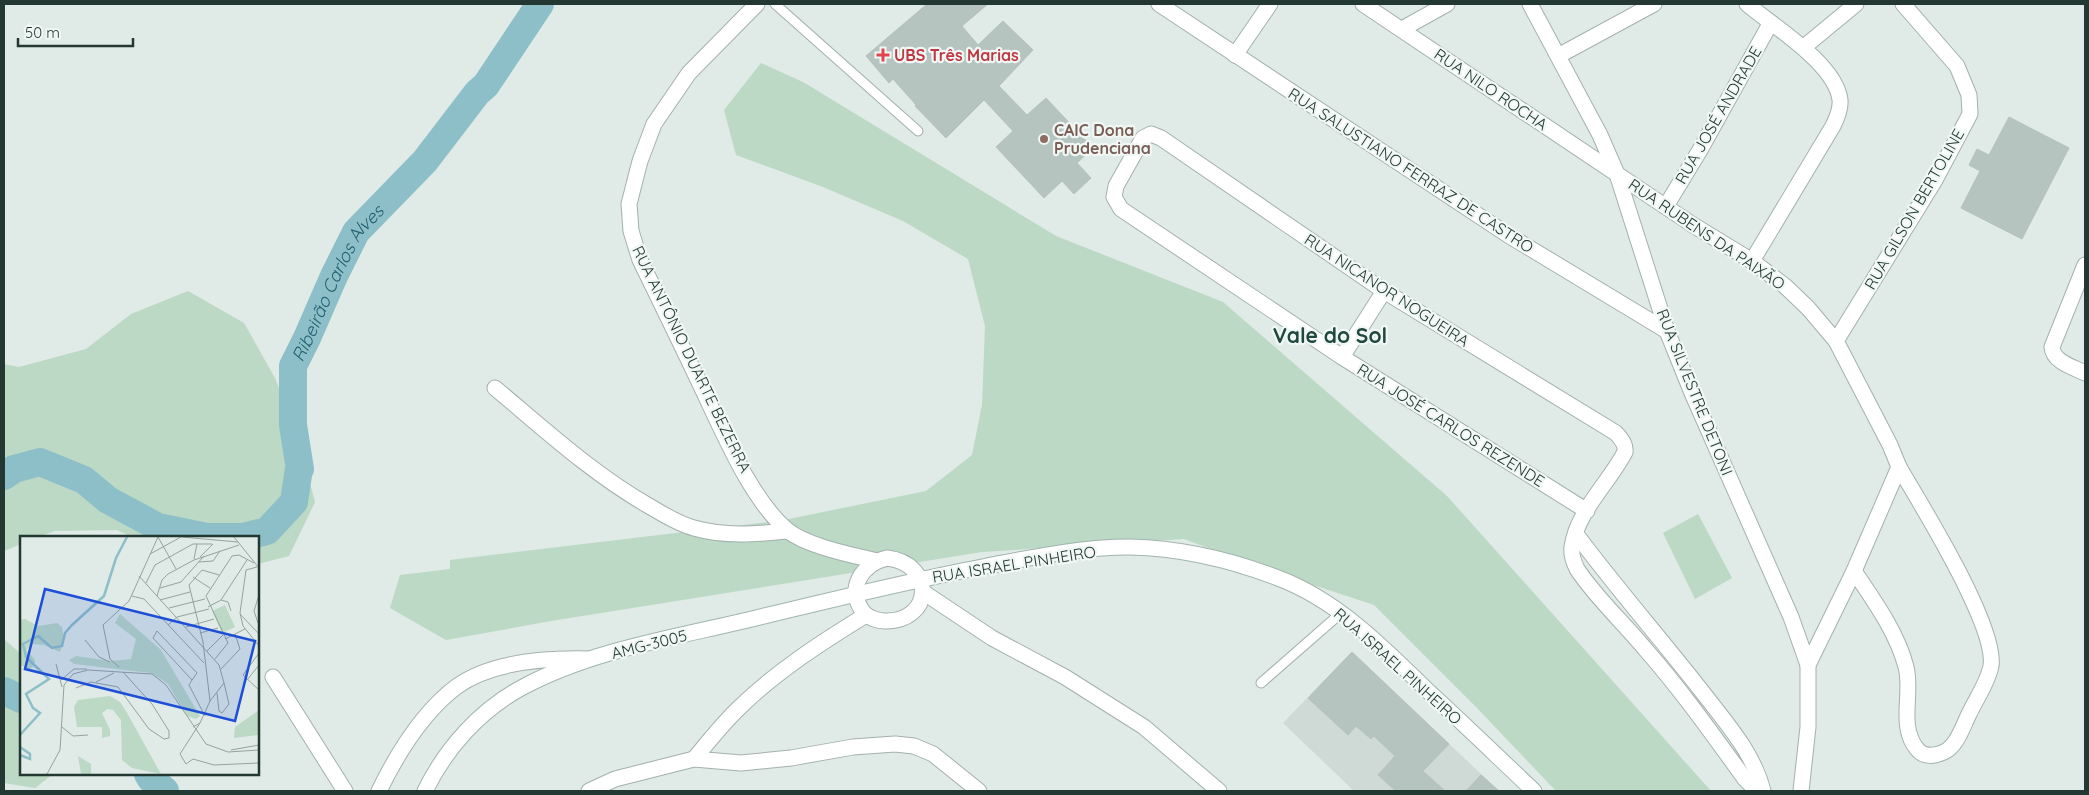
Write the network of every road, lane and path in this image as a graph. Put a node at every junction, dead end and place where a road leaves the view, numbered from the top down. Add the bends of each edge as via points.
1 (757, 4) edge
2 (775, 4) edge
3 (1158, 4) edge
4 (1270, 4) edge
5 (1363, 4) edge
6 (1447, 4) edge
7 (1530, 4) edge
8 (1654, 4) edge
9 (1746, 4) edge
10 (1856, 4) edge
11 (1903, 4) edge
12 (1770, 24) junction
13 (1402, 29) junction
14 (1804, 47) junction
15 (1235, 55) junction
16 (1558, 56) junction
17 (918, 130) dead end
18 (1143, 138) joint
19 (1617, 174) junction
20 (1666, 206) junction
21 (1752, 261) junction
22 (2085, 264) edge
23 (1384, 291) junction
24 (1667, 331) junction
25 (1836, 341) junction
26 (1342, 357) junction
27 (2085, 373) edge
28 (495, 388) dead end
29 (1899, 467) junction
30 (1587, 510) junction
31 (788, 531) junction
32 (1576, 534) junction
33 (877, 561) junction
34 (1854, 571) junction
35 (922, 586) junction
36 (856, 594) junction
37 (1341, 613) junction
38 (866, 615) junction
39 (588, 659) junction
40 (1808, 665) junction
41 (273, 677) dead end
42 (1261, 683) dead end
43 (694, 758) junction
44 (345, 791) edge
45 (379, 791) edge
46 (425, 791) edge
47 (589, 791) edge
48 (979, 791) edge
49 (1219, 791) edge
50 (1534, 791) edge
51 (1756, 791) edge
52 (1763, 791) edge
53 (1801, 791) edge

1 - 31 street, RUA ANTÔNIO DUARTE BEZERRA via 689,73 654,124 629,204 631,231 640,260 729,445 769,512
2 - 17 lane
3 - 15 street, RUA SALUSTIANO FERRAZ DE CASTRO
4 - 15 street
5 - 13 street, RUA NILO ROCHA
6 - 13 street
7 - 16 street, RUA SILVESTRE DETONI
8 - 16 street
9 - 12 street
10 - 14 street
11 - 25 street, RUA GILSON BERTOLINE via 1956,66 1969,95 1970,114 1934,180
12 - 14 street
12 - 20 street, RUA JOSÉ ANDRADE
13 - 19 street, RUA NILO ROCHA
14 - 21 street via 1832,77 1837,87 1840,110
15 - 24 street, RUA SALUSTIANO FERRAZ DE CASTRO via 1508,235
16 - 19 street, RUA SILVESTRE DETONI
18 - 23 street, RUA NICANOR NOGUEIRA via 1151,134 1161,138
18 - 26 street, RUA JOSÉ CARLOS REZENDE via 1116,186 1117,205
19 - 20 street, RUA RUBENS DA PAIXÃO
19 - 24 street, RUA SILVESTRE DETONI
20 - 21 street, RUA RUBENS DA PAIXÃO
21 - 25 street, RUA RUBENS DA PAIXÃO via 1803,302
22 - 27 street via 2052,351 2056,357
23 - 26 street
23 - 30 street, RUA NICANOR NOGUEIRA via 1616,433 1625,445 1625,452
24 - 40 street, RUA SILVESTRE DETONI via 1791,617
25 - 29 street, RUA RUBENS DA PAIXÃO
26 - 30 street, RUA JOSÉ CARLOS REZENDE
28 - 31 street via 574,454 626,492 692,528 738,536
29 - 34 street
29 - 34 street, RUA RUBENS DA PAIXÃO via 1962,580 1984,628 1990,652 1987,678 1958,738 1947,751 1928,756 1921,753 1914,743 1908,725 1907,669 1891,630
30 - 32 street
31 - 33 street, RUA ANTÔNIO DUARTE BEZERRA via 839,552
32 - 51 street via 1572,548 1577,568 1686,697
32 - 52 street via 1735,735 1754,765
33 - 35 street, RUA ANTÔNIO DUARTE BEZERRA via 888,558 908,564
33 - 36 street via 860,575
34 - 40 street
35 - 36 street, AMG-3005
35 - 37 street, RUA ISRAEL PINHEIRO via 1037,556 1129,547 1197,553 1280,578
35 - 38 street via 922,600 903,618 882,621
35 - 49 street, RUA ANTÔNIO DUARTE BEZERRA via 992,638 1065,677 1144,727
36 - 38 street
36 - 39 street, AMG-3005
37 - 42 lane
37 - 50 street, RUA ISRAEL PINHEIRO via 1395,659
38 - 43 street via 776,676 739,707
39 - 45 street via 520,662 477,676 456,687 426,717
39 - 46 street, AMG-3005 via 524,687 494,705 462,736
40 - 53 street, RUA SILVESTRE DETONI via 1808,727
41 - 44 street
43 - 47 street via 615,779
43 - 48 street via 741,764 853,747 914,746 933,754

